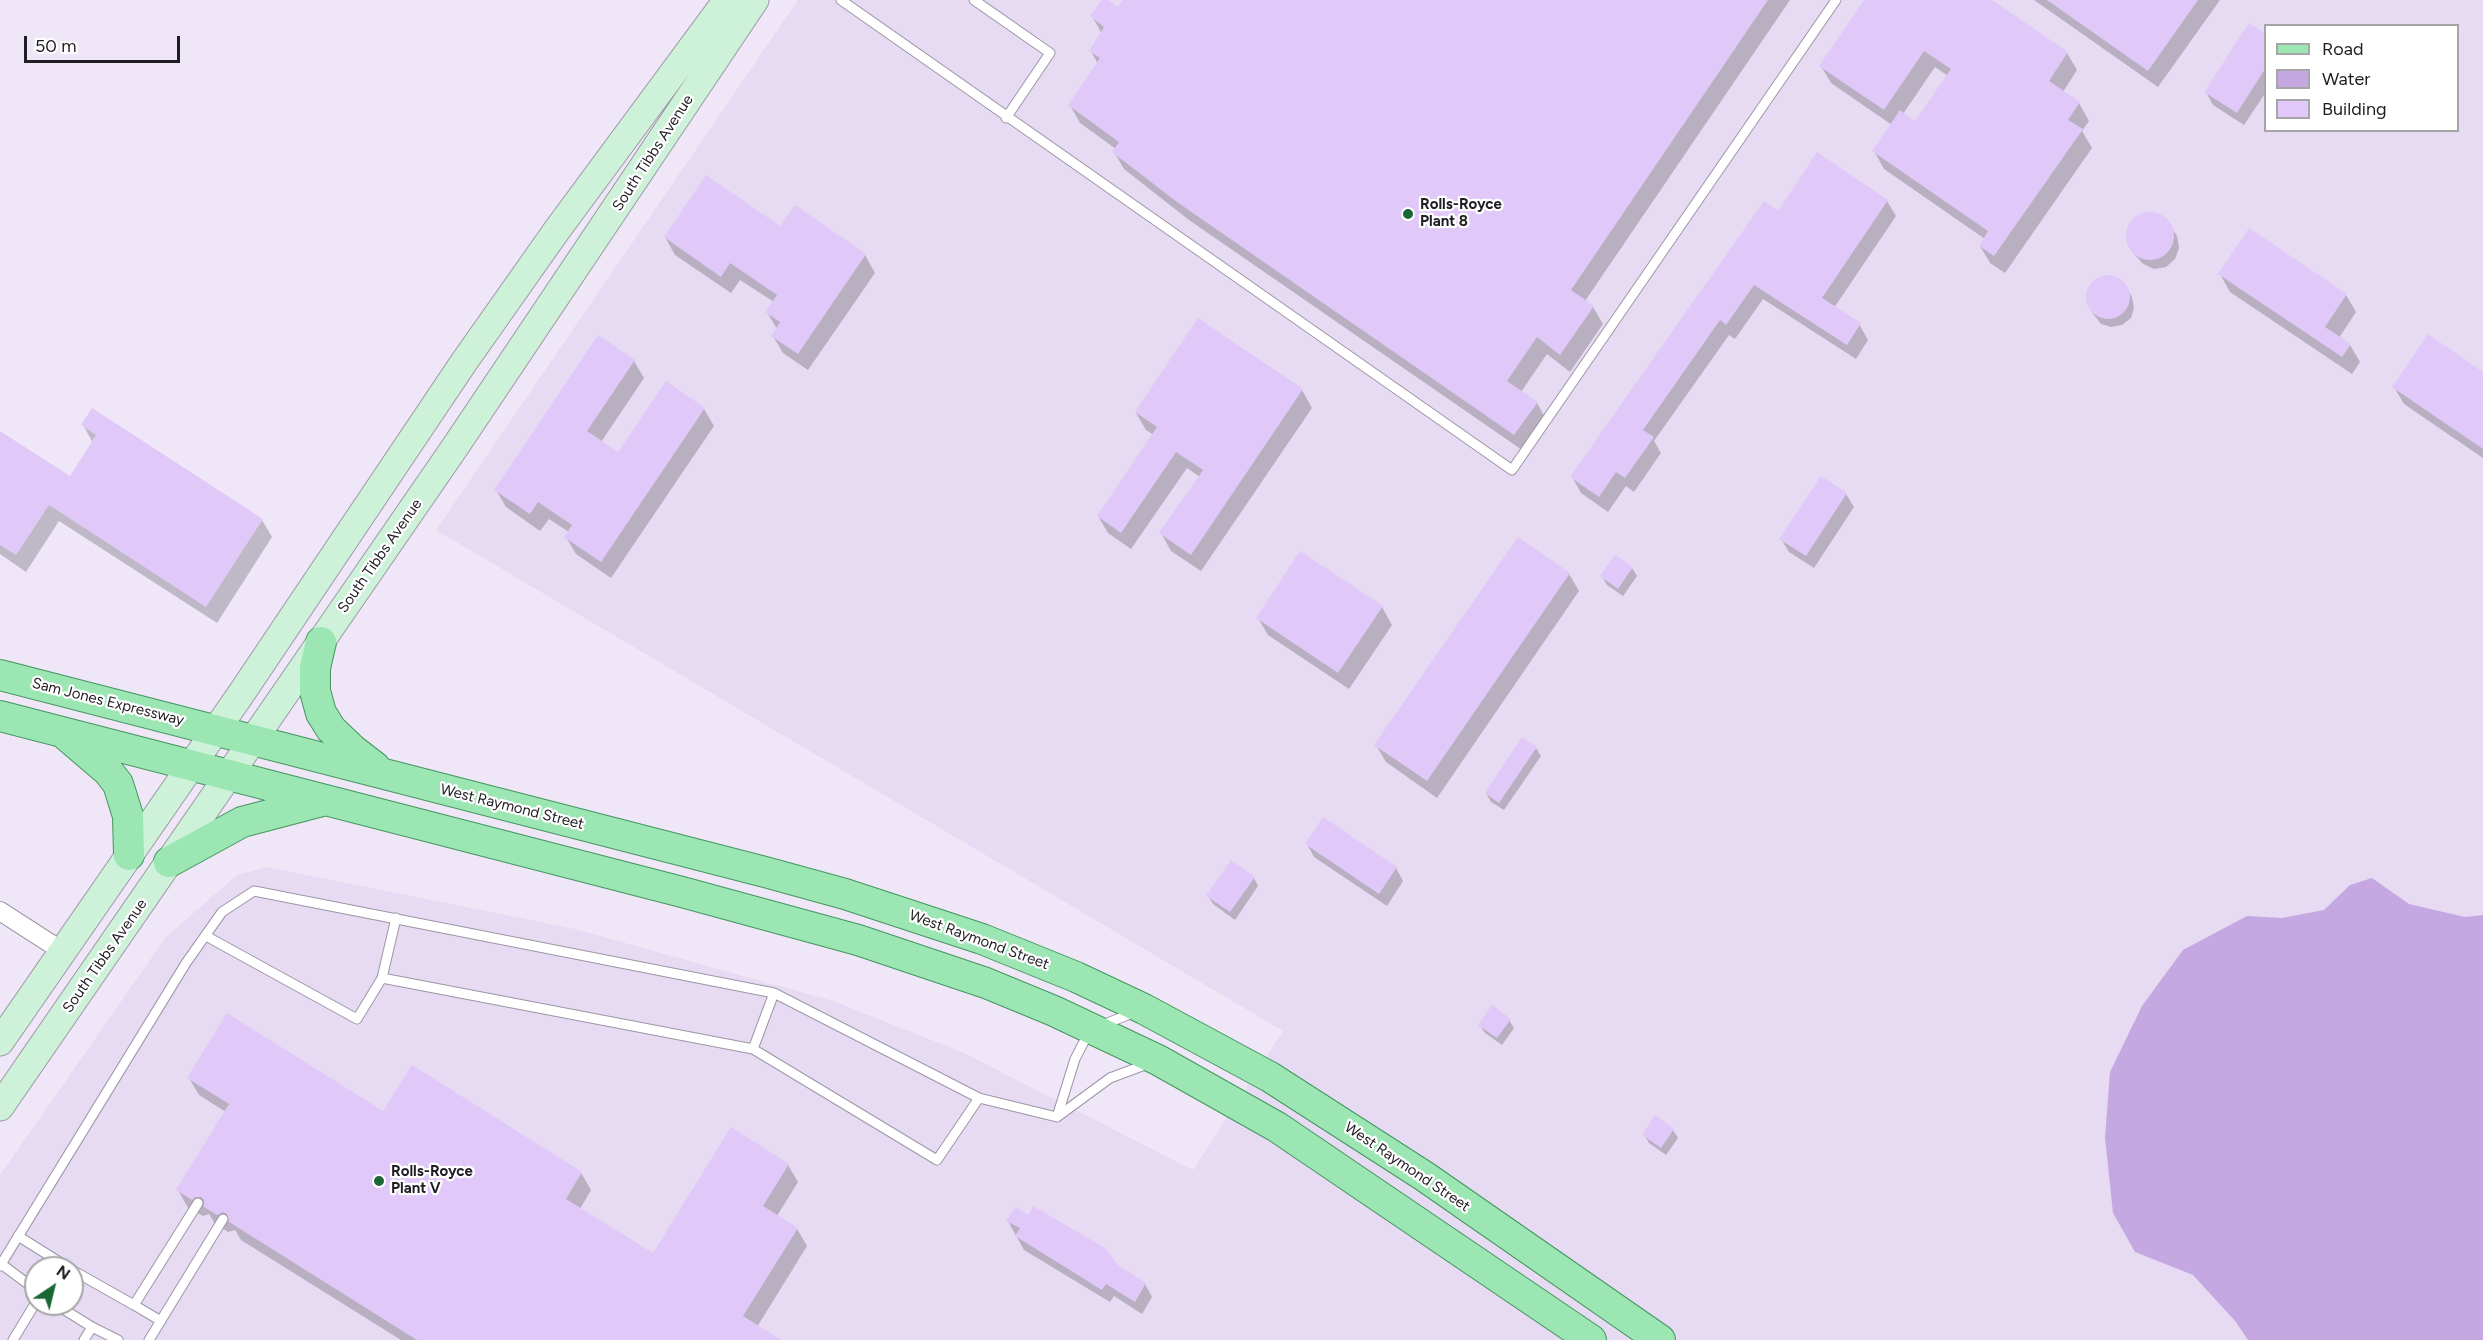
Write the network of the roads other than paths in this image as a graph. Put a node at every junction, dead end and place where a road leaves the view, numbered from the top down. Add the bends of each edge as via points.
1 (727, 0) edge
2 (755, 0) edge
3 (841, 0) edge
4 (974, 0) edge
5 (1836, 0) edge
6 (1006, 118) junction
7 (321, 642) junction
8 (0, 675) edge
9 (0, 716) edge
10 (216, 730) junction
11 (63, 732) junction
12 (253, 740) junction
13 (192, 765) junction
14 (384, 774) junction
15 (229, 776) junction
16 (328, 800) junction
17 (129, 855) junction
18 (169, 862) junction
19 (0, 911) edge
20 (396, 918) junction
21 (206, 936) junction
22 (62, 951) junction
23 (382, 978) junction
24 (774, 993) junction
25 (1144, 1009) junction
26 (1090, 1029) junction
27 (0, 1042) edge
28 (753, 1049) junction
29 (1158, 1060) junction
30 (979, 1098) junction
31 (0, 1107) edge
32 (1057, 1117) junction
33 (198, 1203) dead end
34 (223, 1219) dead end
35 (18, 1236) junction
36 (50, 1256) edge
37 (0, 1264) edge
38 (84, 1277) edge
39 (24, 1281) edge
40 (134, 1305) junction
41 (28, 1316) edge
42 (74, 1316) edge
43 (161, 1321) junction
44 (92, 1328) junction
45 (13, 1340) edge
46 (84, 1340) edge
47 (118, 1340) edge
48 (149, 1340) edge
49 (1591, 1340) edge
50 (1660, 1340) edge

1 - 10 main road, South Tibbs Avenue via 484,334
2 - 7 main road, South Tibbs Avenue via 588,253
3 - 6 lane
4 - 6 lane via 1050,53
5 - 6 lane via 1512,470
7 - 12 main road, South Tibbs Avenue
7 - 14 main road via 315,691 321,713 331,729
8 - 10 main road, Sam Jones Expressway
9 - 11 main road
10 - 12 main road, West Raymond Street
10 - 13 main road, South Tibbs Avenue
11 - 13 main road
11 - 17 main road via 118,784 128,816
12 - 14 main road, West Raymond Street
12 - 15 main road, South Tibbs Avenue
13 - 15 main road
13 - 17 main road, South Tibbs Avenue
14 - 25 main road, West Raymond Street via 845,894 982,939
15 - 16 main road
15 - 18 main road, South Tibbs Avenue
16 - 18 main road via 242,822
16 - 26 main road via 858,940 986,983
17 - 22 main road, South Tibbs Avenue
18 - 31 main road, South Tibbs Avenue
19 - 22 street
20 - 21 lane via 254,891 222,912
20 - 23 lane
20 - 24 lane
21 - 23 lane via 357,1019
21 - 35 lane
22 - 27 main road, South Tibbs Avenue
23 - 28 lane
24 - 28 lane
24 - 30 lane
25 - 26 lane
25 - 50 main road, West Raymond Street via 1270,1077 1424,1176
26 - 29 main road
26 - 32 lane via 1075,1059
28 - 30 lane via 938,1160
29 - 32 lane via 1110,1078
29 - 49 main road via 1277,1126
30 - 32 lane
33 - 40 lane
34 - 43 lane
35 - 36 lane
35 - 37 lane
37 - 39 lane
38 - 40 lane
40 - 43 lane
41 - 45 lane
42 - 44 lane
43 - 48 lane
44 - 46 lane
44 - 47 lane

